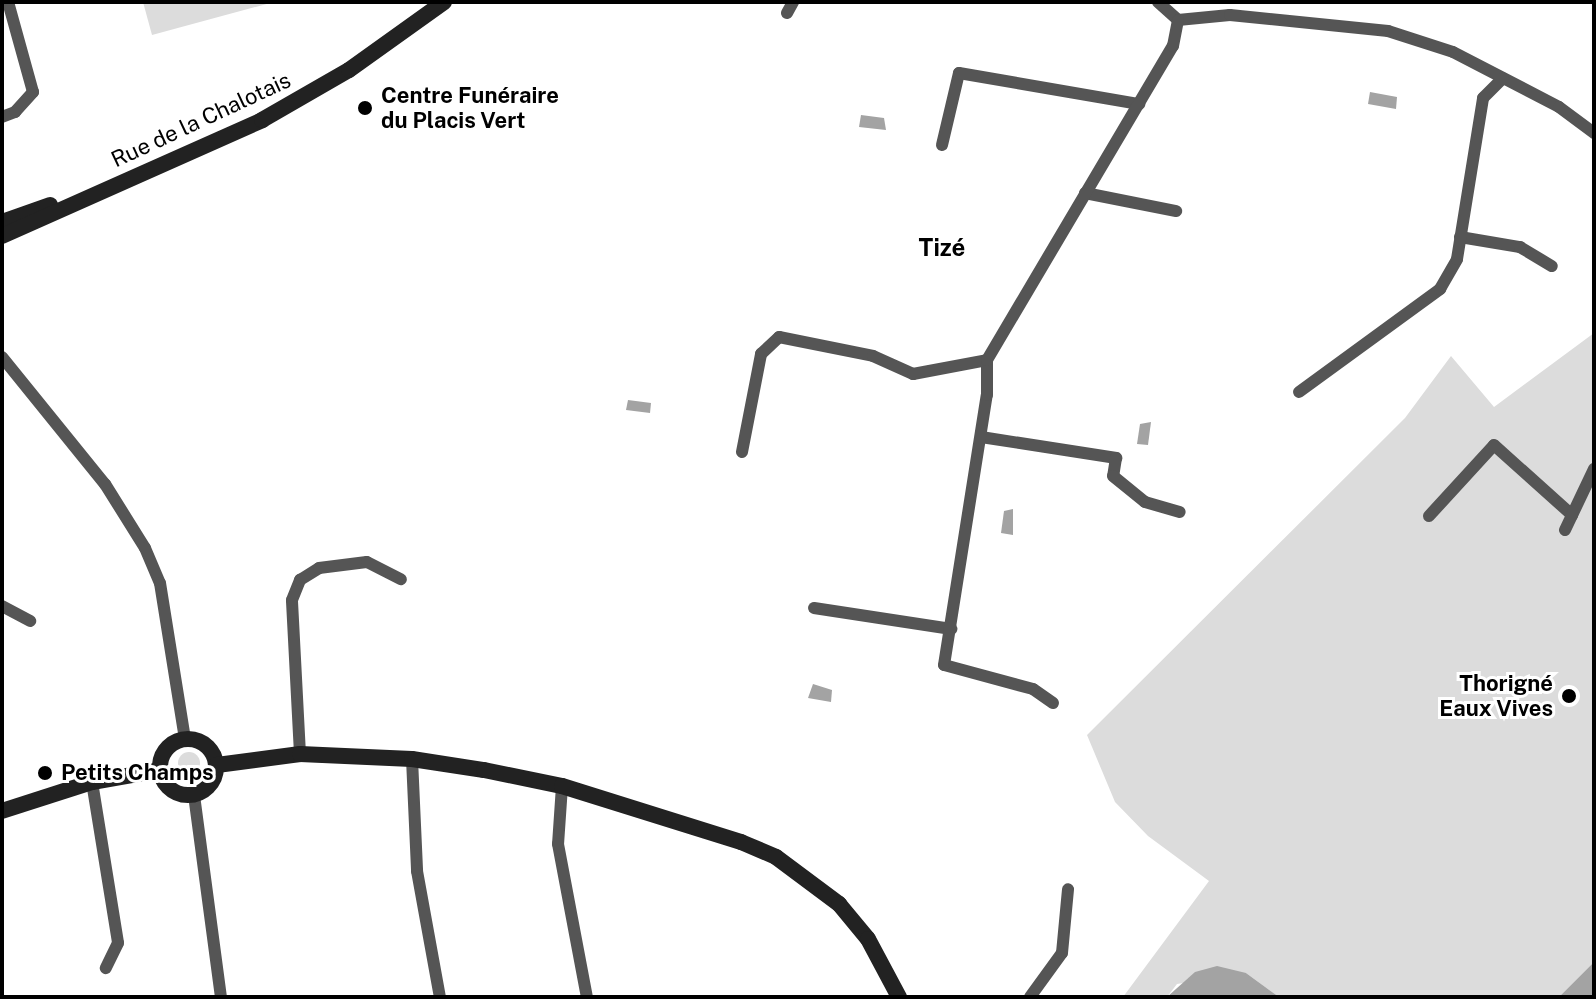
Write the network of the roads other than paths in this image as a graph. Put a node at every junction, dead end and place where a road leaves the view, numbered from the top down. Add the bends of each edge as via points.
1 (8, 2) edge
2 (444, 2) edge
3 (1158, 2) edge
4 (1178, 20) junction
5 (1503, 78) junction
6 (1139, 104) junction
7 (2, 117) edge
8 (1594, 133) edge
9 (942, 145) dead end
10 (93, 193) junction
11 (1085, 193) junction
12 (1176, 211) dead end
13 (2, 222) edge
14 (2, 236) edge
15 (1460, 237) junction
16 (1552, 266) dead end
17 (2, 358) edge
18 (987, 360) junction
19 (1299, 392) dead end
20 (981, 437) junction
21 (742, 452) dead end
22 (1594, 469) edge
23 (1180, 512) dead end
24 (1572, 515) junction
25 (1429, 516) dead end
26 (1565, 530) dead end
27 (401, 579) dead end
28 (2, 606) edge
29 (814, 608) dead end
30 (30, 621) dead end
31 (951, 629) junction
32 (1053, 703) dead end
33 (185, 739) junction
34 (300, 754) junction
35 (412, 759) junction
36 (217, 765) junction
37 (160, 770) junction
38 (92, 782) junction
39 (562, 786) junction
40 (194, 795) junction
41 (2, 811) edge
42 (1068, 889) dead end
43 (106, 968) dead end
44 (221, 997) edge
45 (440, 997) edge
46 (587, 997) edge
47 (899, 997) edge
48 (1030, 997) edge

1 - 7 street via 33,92 15,112
2 - 10 street, Rue de la Chalotais via 349,70 262,120
3 - 4 street
4 - 5 street via 1230,15 1388,31 1453,52
4 - 6 street via 1173,46
5 - 8 street via 1559,107
5 - 15 street via 1483,98
6 - 9 street via 959,73
6 - 11 street
10 - 13 street, Rue de la Chalotais
10 - 14 street, Rue de la Chalotais
11 - 12 street
11 - 18 street
15 - 16 street via 1520,247
15 - 19 street via 1457,259 1440,289
17 - 33 street via 105,484 145,548 160,583
18 - 20 street
18 - 21 street via 913,374 873,356 779,337 761,354
20 - 23 street via 1116,458 1113,476 1145,502
20 - 31 street
22 - 24 street
24 - 25 street via 1494,445
24 - 26 street
27 - 34 street via 367,562 319,568 300,580 292,600
28 - 30 street
29 - 31 street
31 - 32 street via 944,665 1033,689
33 - 36 street via 209,748
33 - 37 street via 163,753
34 - 35 street
34 - 36 street
35 - 39 street
35 - 45 street via 417,871
36 - 40 street via 212,782
37 - 38 street
37 - 40 street via 174,791
38 - 41 street
38 - 43 street via 118,943
39 - 46 street via 558,844
39 - 47 street via 776,857 839,904 868,939
40 - 44 street
42 - 48 street via 1062,953

